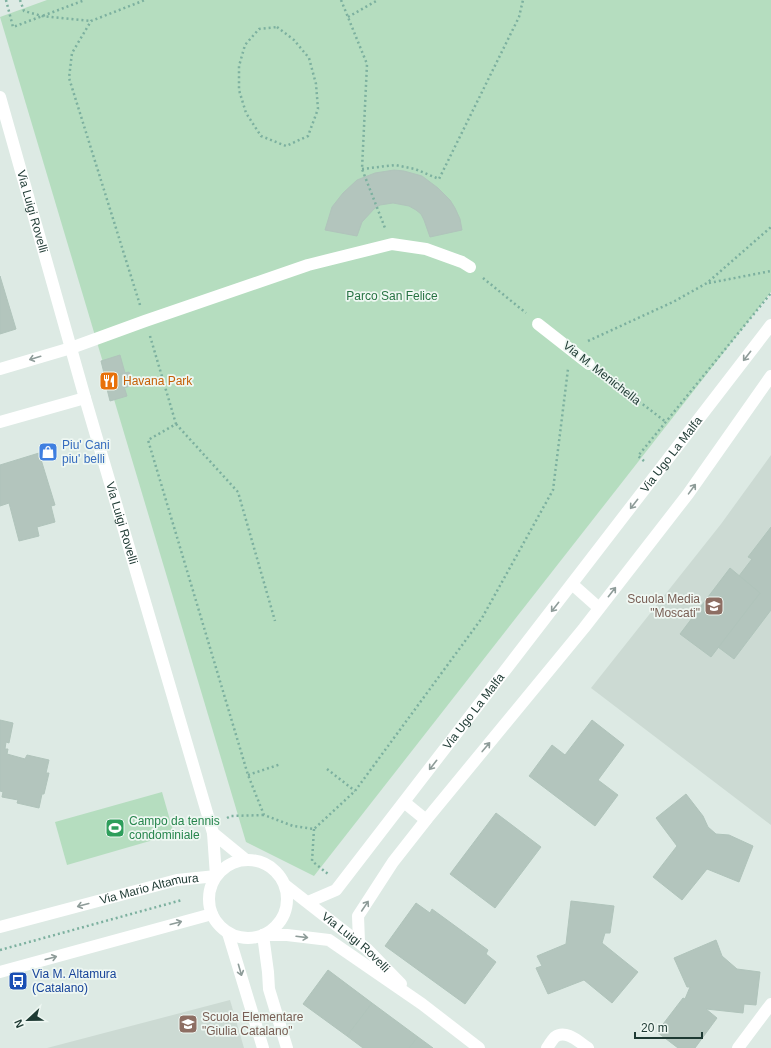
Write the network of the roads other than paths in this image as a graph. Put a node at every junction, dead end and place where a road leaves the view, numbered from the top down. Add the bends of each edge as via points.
1 (0, 97) edge
2 (470, 267) road end
3 (538, 324) road end
4 (771, 325) edge
5 (70, 348) junction
6 (590, 364) road end
7 (0, 369) edge
8 (771, 376) edge
9 (85, 398) junction
10 (0, 422) edge
11 (572, 584) junction
12 (599, 608) junction
13 (404, 802) junction
14 (426, 820) junction
15 (213, 833) junction
16 (246, 860) junction
17 (216, 876) junction
18 (285, 885) junction
19 (308, 902) junction
20 (212, 914) junction
21 (0, 927) edge
22 (228, 933) junction
23 (263, 935) junction
24 (359, 942) junction
25 (0, 972) edge
26 (422, 1004) junction
27 (771, 1004) edge
28 (263, 1048) edge
29 (287, 1048) edge
30 (479, 1048) edge
31 (547, 1048) edge
32 (588, 1048) edge
33 (738, 1048) edge

1 - 5 street, Via Luigi Rovelli
2 - 5 street via 426,249 392,244 308,265
3 - 6 street, Via M. Menichella
4 -> 11 street, Via Ugo La Malfa
5 -> 7 street
5 - 9 street, Via Luigi Rovelli
12 -> 8 street via 688,494
9 - 10 street
9 - 15 street, Via Luigi Rovelli
11 - 12 street
11 -> 13 street, Via Ugo La Malfa
14 -> 12 street
13 - 14 street
13 - 19 street, Via Ugo La Malfa via 336,890
24 -> 14 street via 358,916 393,862
15 - 16 street
15 - 17 street, Via Mario Altamura
16 - 17 street via 234,862
16 - 18 street via 256,860 269,865 278,873
17 - 20 street via 210,889
17 -> 21 street, Via Mario Altamura via 177,880
18 - 19 street, Via Luigi Rovelli
18 - 23 street via 288,895 286,910 280,923
19 - 24 street, Via Luigi Rovelli
20 - 22 street
25 -> 20 street
22 - 23 street via 241,938
22 -> 28 street
23 -> 26 street, Via Luigi Rovelli via 329,940
23 - 29 street via 269,989
24 - 26 street, Via Luigi Rovelli
26 - 30 street, Via Luigi Rovelli
27 - 33 street
31 - 32 street via 556,1037 563,1034 572,1036

